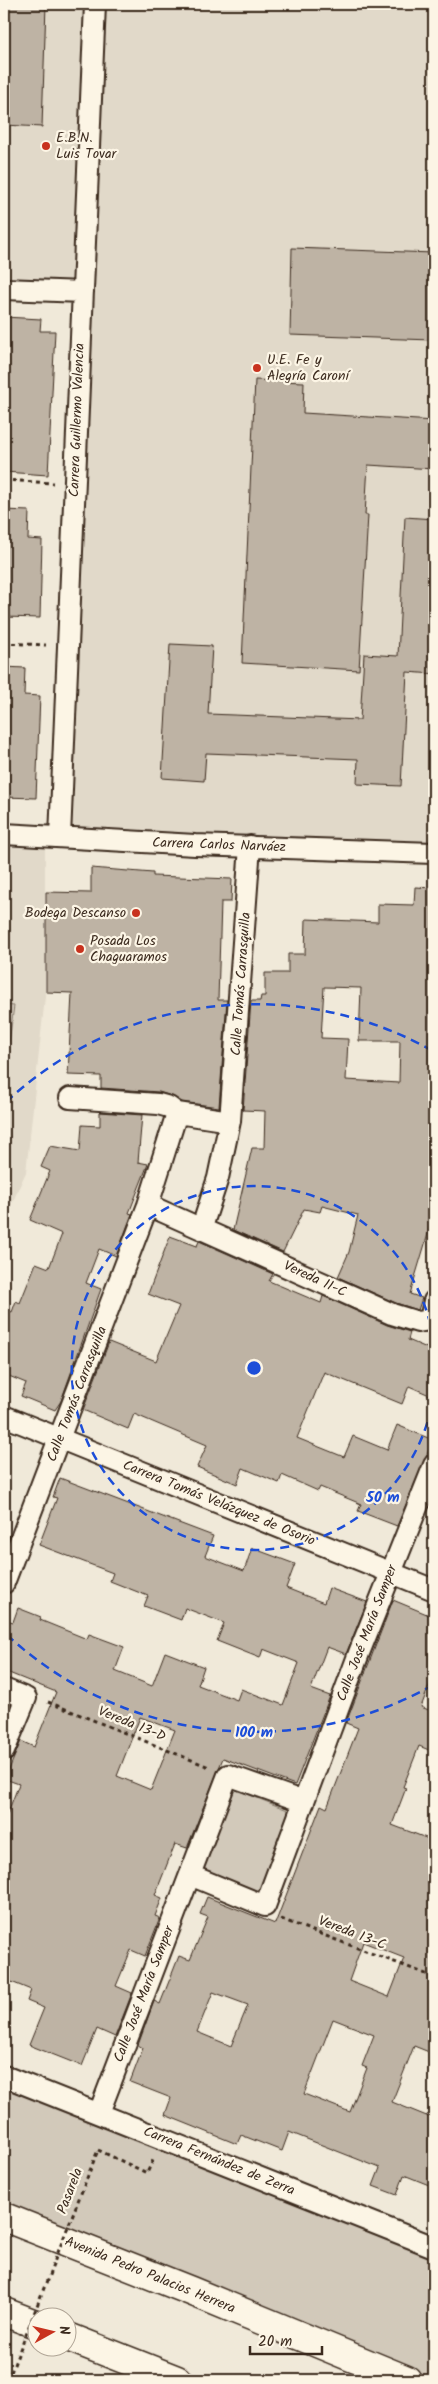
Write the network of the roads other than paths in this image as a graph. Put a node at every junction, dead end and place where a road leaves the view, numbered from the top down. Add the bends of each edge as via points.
1 (95, 4) edge
2 (4, 289) edge
3 (83, 292) junction
4 (4, 834) edge
5 (60, 837) junction
6 (250, 846) junction
7 (434, 853) edge
8 (70, 1098) dead end
9 (178, 1113) junction
10 (230, 1122) junction
11 (148, 1205) junction
12 (202, 1227) junction
13 (433, 1314) edge
14 (4, 1416) edge
15 (60, 1439) junction
16 (434, 1465) edge
17 (390, 1572) junction
18 (4, 1583) edge
19 (434, 1590) edge
20 (4, 1689) edge
21 (4, 1751) edge
22 (304, 1802) junction
23 (190, 1876) junction
24 (4, 2076) edge
25 (99, 2113) junction
26 (4, 2217) edge
27 (433, 2244) edge
28 (4, 2312) edge
29 (28, 2322) edge
30 (78, 2341) edge
31 (177, 2380) edge
32 (407, 2380) edge

1 - 3 street, Carrera Guillermo Valencia
2 - 3 street
3 - 5 street, Carrera Guillermo Valencia
4 - 5 street, Carrera Carlos Narváez
5 - 6 street, Carrera Carlos Narváez
6 - 7 street, Carrera Carlos Narváez
6 - 10 street, Calle Tomás Carrasquilla
8 - 9 street via 158,1104
9 - 10 street
9 - 11 street, Calle Tomás Carrasquilla
10 - 12 street, Calle Tomás Carrasquilla via 218,1178
11 - 12 street
11 - 15 street, Calle Tomás Carrasquilla
12 - 13 street, Vereda 11-C via 392,1314 418,1322
14 - 15 street, Carrera Tomás Velázquez de Osorio
15 - 17 street, Carrera Tomás Velázquez de Osorio
15 - 18 street, Calle Tomás Carrasquilla
16 - 17 street, Calle José María Samper
17 - 19 street, Carrera Tomás Velázquez de Osorio
17 - 22 street, Calle José María Samper
20 - 21 street via 26,1698
22 - 23 street, Calle José María Samper via 228,1774
22 - 23 street, Calle José María Samper via 265,1906
23 - 25 street, Calle José María Samper
24 - 25 street, Carrera Fernández de Zerra
25 - 27 street, Carrera Fernández de Zerra
26 - 32 main road, Avenida Pedro Palacios Herrera
28 - 29 main road
30 - 31 main road

